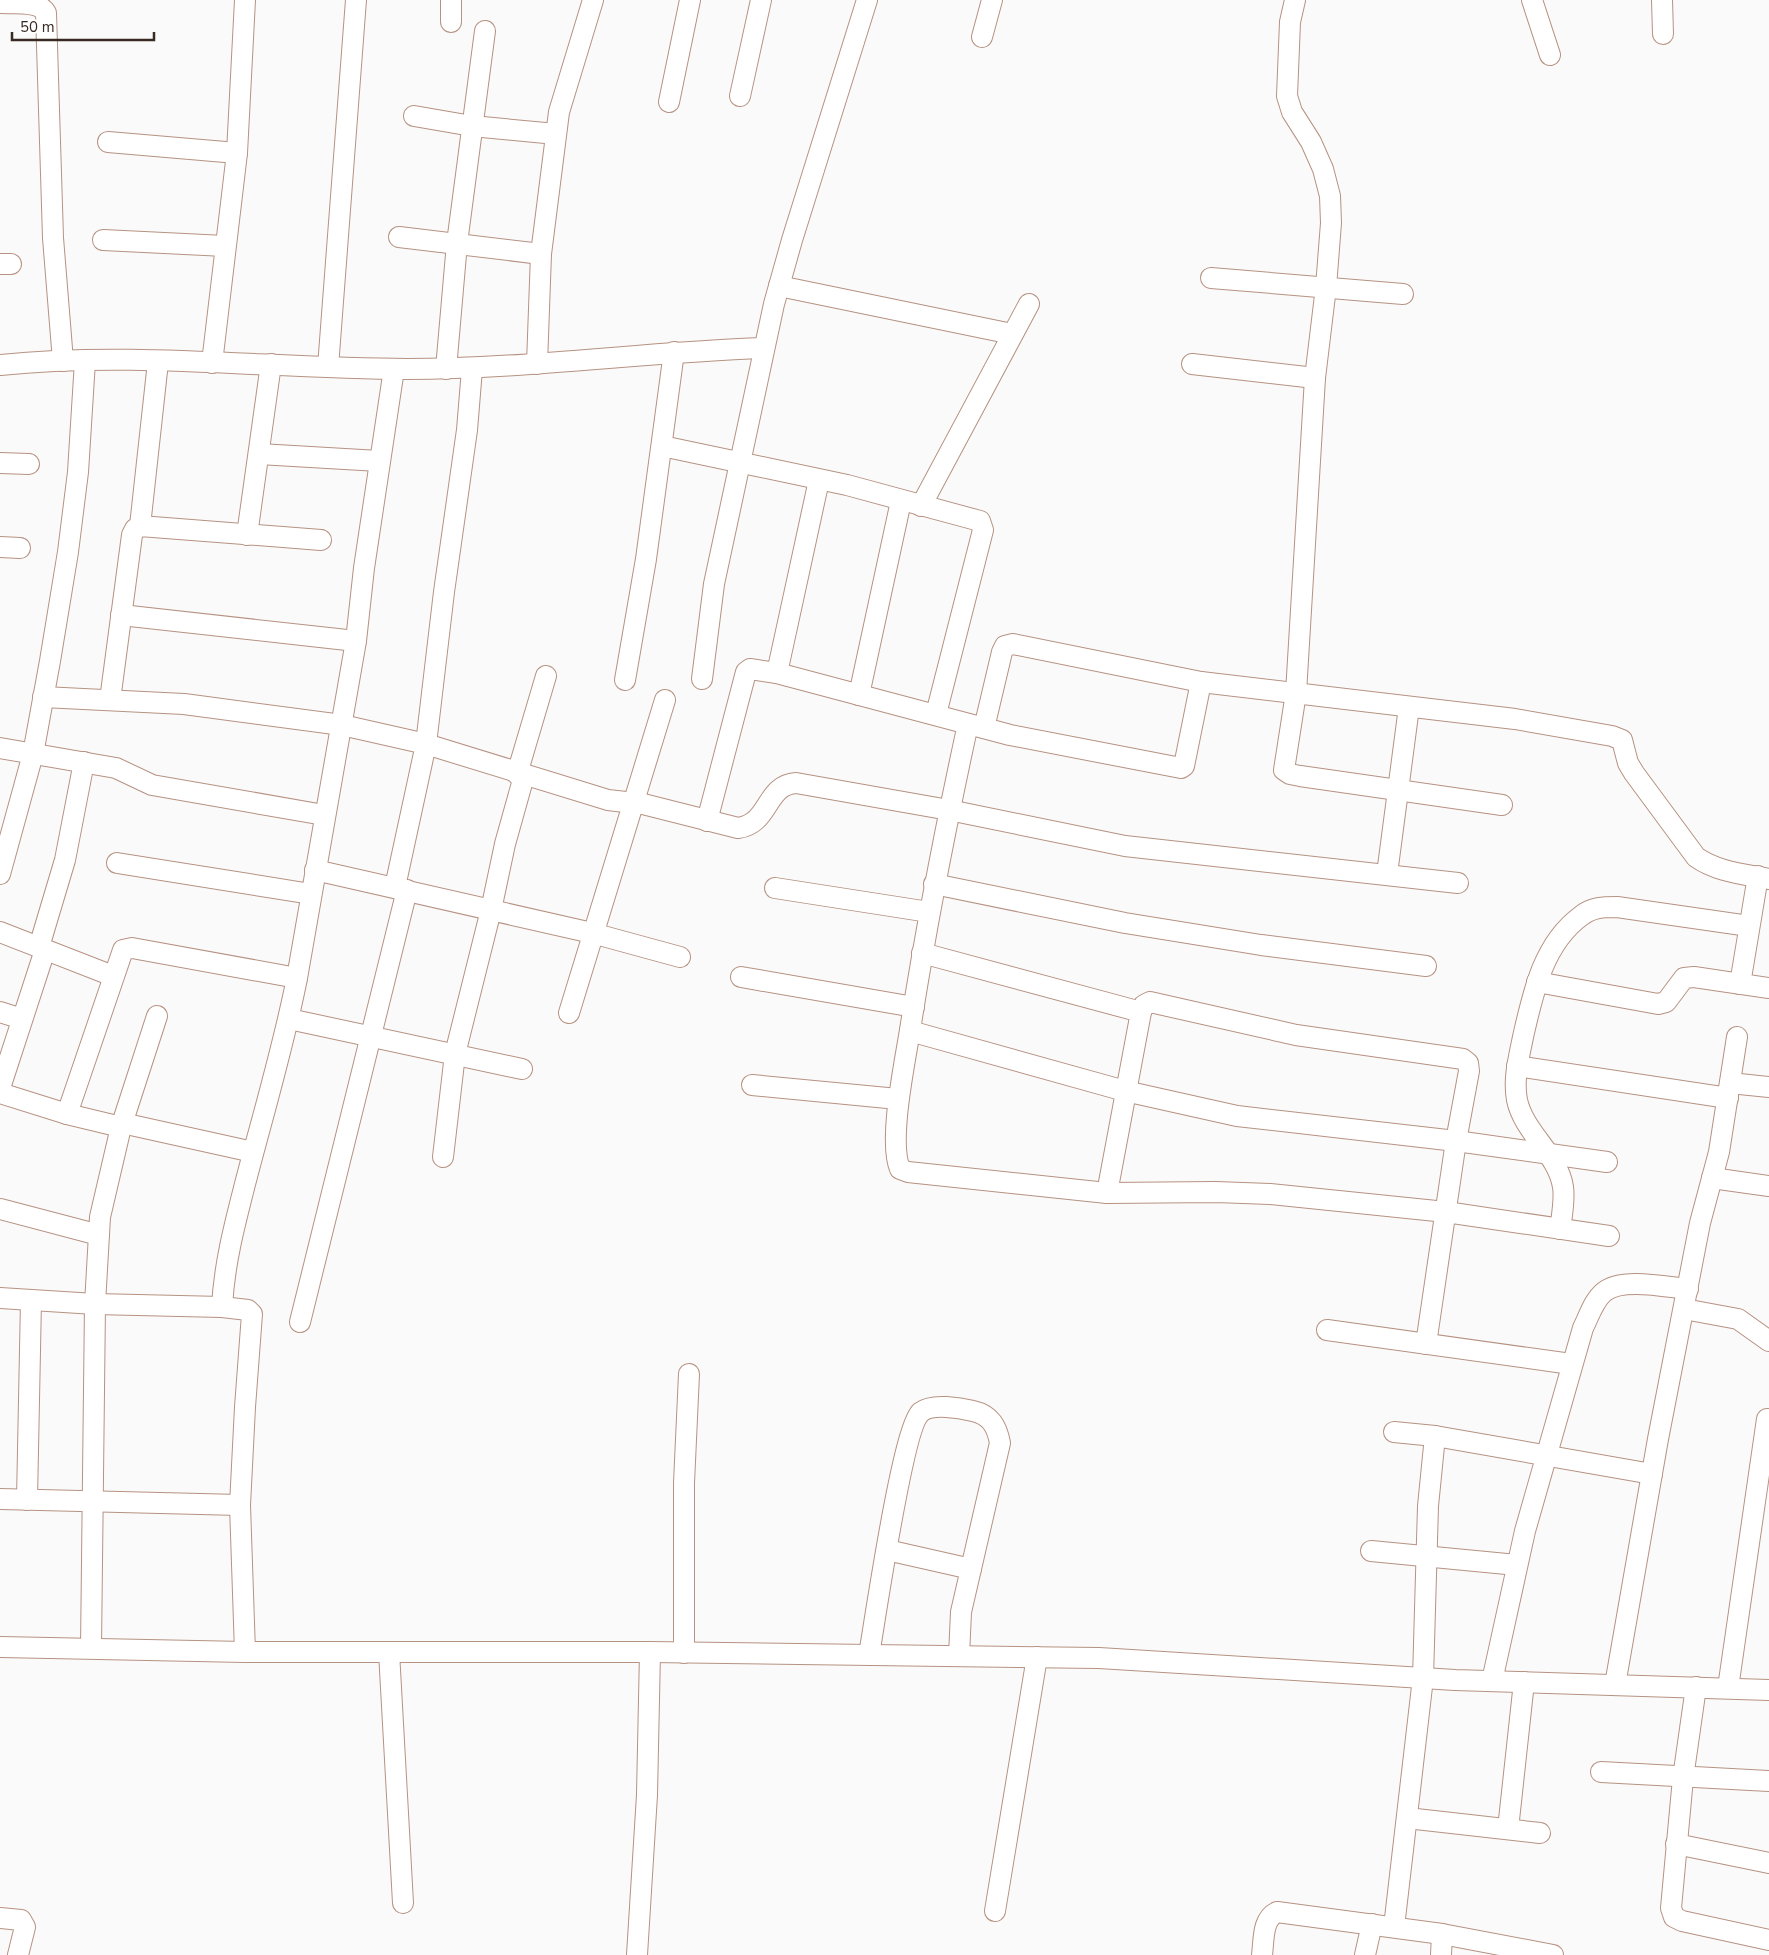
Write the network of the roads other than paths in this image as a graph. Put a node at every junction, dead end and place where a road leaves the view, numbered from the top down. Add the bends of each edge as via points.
1 (246, 0) edge
2 (356, 0) edge
3 (451, 0) edge
4 (593, 0) edge
5 (690, 0) edge
6 (761, 0) edge
7 (867, 0) edge
8 (992, 0) edge
9 (1295, 0) edge
10 (1532, 0) edge
11 (1662, 0) edge
12 (35, 2) edge
13 (0, 3) edge
14 (451, 22) dead end
15 (485, 32) dead end
16 (1663, 34) dead end
17 (982, 37) dead end
18 (1550, 55) dead end
19 (740, 96) dead end
20 (669, 102) dead end
21 (414, 116) dead end
22 (472, 126) junction
23 (556, 134) junction
24 (108, 142) dead end
25 (237, 153) junction
26 (399, 236) dead end
27 (103, 240) dead end
28 (457, 243) junction
29 (225, 246) junction
30 (541, 254) junction
31 (1211, 278) dead end
32 (779, 286) junction
33 (1326, 287) junction
34 (1403, 294) dead end
35 (1029, 304) dead end
36 (1012, 334) junction
37 (763, 348) junction
38 (674, 352) junction
39 (63, 361) junction
40 (85, 361) junction
41 (158, 362) junction
42 (212, 363) junction
43 (271, 364) junction
44 (537, 364) junction
45 (1192, 364) dead end
46 (0, 365) edge
47 (328, 367) junction
48 (472, 368) junction
49 (394, 369) junction
50 (446, 369) junction
51 (1315, 378) junction
52 (662, 446) junction
53 (259, 454) junction
54 (379, 461) junction
55 (0, 463) edge
56 (740, 463) junction
57 (29, 464) dead end
58 (819, 480) junction
59 (901, 502) junction
60 (921, 506) junction
61 (140, 526) junction
62 (247, 534) junction
63 (321, 540) dead end
64 (120, 615) junction
65 (356, 641) junction
66 (777, 673) junction
67 (546, 676) dead end
68 (702, 679) dead end
69 (624, 680) dead end
70 (1202, 682) junction
71 (1296, 693) junction
72 (859, 695) junction
73 (43, 697) junction
74 (110, 700) junction
75 (665, 700) dead end
76 (1409, 707) junction
77 (936, 714) junction
78 (342, 725) junction
79 (976, 726) junction
80 (426, 744) junction
81 (0, 748) edge
82 (33, 754) junction
83 (84, 762) junction
84 (520, 775) junction
85 (1398, 790) junction
86 (633, 804) junction
87 (1502, 805) dead end
88 (949, 810) junction
89 (324, 815) junction
90 (707, 820) junction
91 (117, 863) dead end
92 (315, 870) junction
93 (0, 874) edge
94 (1387, 874) junction
95 (1763, 878) edge
96 (1458, 883) dead end
97 (934, 884) junction
98 (401, 888) junction
99 (775, 888) dead end
100 (311, 894) junction
101 (491, 910) junction
102 (929, 912) junction
103 (1749, 926) junction
104 (0, 932) edge
105 (592, 933) junction
106 (42, 949) junction
107 (922, 953) junction
108 (680, 957) dead end
109 (1426, 966) dead end
110 (113, 976) junction
111 (741, 977) dead end
112 (297, 978) junction
113 (1537, 982) junction
114 (1740, 984) junction
115 (1769, 988) edge
116 (914, 1007) junction
117 (0, 1012) edge
118 (1140, 1012) junction
119 (569, 1013) dead end
120 (156, 1016) dead end
121 (22, 1019) junction
122 (289, 1019) junction
123 (910, 1031) junction
124 (370, 1037) junction
125 (1737, 1037) dead end
126 (455, 1054) junction
127 (1517, 1066) junction
128 (522, 1069) dead end
129 (752, 1085) dead end
130 (1769, 1087) edge
131 (0, 1088) edge
132 (1729, 1090) junction
133 (1125, 1091) junction
134 (0, 1093) edge
135 (898, 1099) junction
136 (67, 1114) junction
137 (122, 1125) junction
138 (1456, 1141) junction
139 (253, 1152) junction
140 (1548, 1154) junction
141 (443, 1157) dead end
142 (1607, 1162) dead end
143 (1712, 1178) junction
144 (1769, 1186) edge
145 (1107, 1193) junction
146 (0, 1208) edge
147 (1446, 1212) junction
148 (1560, 1229) junction
149 (99, 1235) junction
150 (1609, 1236) dead end
151 (1688, 1288) junction
152 (0, 1298) edge
153 (31, 1300) junction
154 (95, 1304) junction
155 (222, 1307) junction
156 (1684, 1309) junction
157 (300, 1322) dead end
158 (1327, 1330) dead end
159 (1769, 1341) edge
160 (1426, 1344) junction
161 (1571, 1364) junction
162 (689, 1374) dead end
163 (1767, 1419) dead end
164 (1394, 1432) dead end
165 (1435, 1436) junction
166 (1546, 1454) junction
167 (1652, 1474) junction
168 (0, 1499) edge
169 (28, 1500) junction
170 (92, 1500) junction
171 (240, 1505) junction
172 (887, 1550) junction
173 (1371, 1551) dead end
174 (1426, 1555) junction
175 (1517, 1565) junction
176 (971, 1569) junction
177 (0, 1647) edge
178 (91, 1648) junction
179 (245, 1652) junction
180 (389, 1652) junction
181 (650, 1652) junction
182 (684, 1653) junction
183 (869, 1655) junction
184 (959, 1656) junction
185 (1037, 1657) junction
186 (1423, 1678) junction
187 (1492, 1681) junction
188 (1524, 1682) junction
189 (1615, 1685) junction
190 (1696, 1688) junction
191 (1728, 1688) junction
192 (1769, 1690) edge
193 (1601, 1772) dead end
194 (1683, 1778) junction
195 (1769, 1782) edge
196 (1407, 1818) junction
197 (1508, 1829) junction
198 (1540, 1833) dead end
199 (1676, 1844) junction
200 (1769, 1863) edge
201 (403, 1903) dead end
202 (995, 1911) dead end
203 (0, 1918) edge
204 (1372, 1924) junction
205 (1394, 1927) junction
206 (1442, 1934) junction
207 (1769, 1940) edge
208 (18, 1955) edge
209 (637, 1955) edge
210 (1262, 1955) edge
211 (1365, 1955) edge
212 (1441, 1955) edge
213 (1553, 1955) edge

1 - 25 street
2 - 47 street
3 - 14 street
4 - 23 street via 565,86
5 - 20 street
6 - 19 street
7 - 32 street
8 - 17 street
9 - 33 street via 1290,22 1287,96 1292,112 1323,169 1330,196
10 - 18 street
11 - 16 street
12 - 13 street
12 - 39 street via 46,13 53,238
15 - 22 street
21 - 22 street
22 - 23 street
22 - 28 street
23 - 30 street
24 - 25 street
25 - 29 street
26 - 28 street
27 - 29 street
28 - 30 street
28 - 50 street
29 - 42 street
30 - 44 street
31 - 33 street
32 - 36 street
32 - 37 street
33 - 34 street
33 - 51 street
35 - 36 street
36 - 60 street
37 - 38 street
37 - 56 street
38 - 44 street
38 - 52 street
39 - 40 street
39 - 46 street
40 - 41 street
40 - 73 street via 78,472
41 - 42 street
41 - 61 street
42 - 43 street
43 - 47 street
43 - 53 street
44 - 48 street
45 - 51 street
47 - 49 street
48 - 50 street
48 - 80 street via 467,430
49 - 50 street
49 - 54 street
51 - 71 street
52 - 56 street
52 - 69 street
53 - 54 street
53 - 62 street
54 - 65 street
55 - 57 street
56 - 58 street
56 - 68 street via 714,584
58 - 59 street
58 - 66 street
59 - 60 street
59 - 72 street
60 - 77 street via 974,518 980,521 983,530
61 - 62 street
61 - 64 street via 132,534
62 - 63 street
64 - 65 street
64 - 74 street
65 - 78 street
66 - 72 street
66 - 90 street via 750,669 746,672
67 - 84 street
70 - 71 street
70 - 79 street via 1013,644 1002,652
70 - 79 street via 1181,768
71 - 76 street
71 - 85 street via 1284,770 1300,776
72 - 77 street
73 - 74 street
73 - 82 street
74 - 78 street via 184,704
75 - 86 street
76 - 85 street
76 - 95 street via 1515,719 1622,740 1634,774 1696,857 1716,868
77 - 79 street
78 - 80 street
78 - 89 street
79 - 88 street
80 - 84 street
80 - 98 street
81 - 82 street
82 - 83 street
82 - 93 street
83 - 89 street via 126,771 152,785
83 - 106 street via 65,860
84 - 86 street
84 - 101 street
85 - 87 street
85 - 94 street
86 - 90 street
86 - 105 street
88 - 90 street via 796,783 784,784 778,789 757,821 748,827 738,828
88 - 94 street via 1125,846
88 - 97 street
89 - 92 street
91 - 100 street
92 - 98 street
92 - 100 street
94 - 96 street
95 - 103 street
97 - 102 street
97 - 109 street via 1125,923 1261,945
98 - 101 street
98 - 124 street
99 - 102 street
100 - 112 street
101 - 105 street
101 - 126 street
102 - 107 street
103 - 113 street via 1598,907 1581,916 1555,944
103 - 114 street
104 - 106 street
105 - 108 street
105 - 119 street
106 - 110 street
106 - 121 street
107 - 116 street
107 - 118 street
110 - 112 street via 123,950 127,948
110 - 136 street
111 - 116 street
112 - 122 street
113 - 114 street via 1658,1004 1666,1002 1684,978
113 - 127 street
114 - 115 street
116 - 123 street
117 - 121 street
118 - 133 street
118 - 138 street via 1144,1005 1158,1003 1296,1035 1463,1059 1468,1063 1469,1071
120 - 137 street
121 - 131 street
122 - 124 street
122 - 139 street
123 - 133 street
123 - 135 street
124 - 126 street
124 - 157 street
125 - 132 street
126 - 128 street
126 - 141 street
127 - 132 street
127 - 140 street via 1517,1102 1524,1120
129 - 135 street
130 - 132 street
132 - 143 street
133 - 138 street via 1237,1116
133 - 145 street
134 - 136 street
135 - 145 street via 896,1150 900,1169
136 - 137 street
137 - 139 street
137 - 149 street via 108,1178
138 - 140 street
138 - 147 street
139 - 155 street via 229,1249
140 - 142 street
140 - 148 street via 1563,1187
143 - 144 street
143 - 151 street
145 - 147 street via 1270,1194
146 - 149 street
147 - 148 street
147 - 160 street
148 - 150 street
149 - 154 street
151 - 156 street
151 - 161 street via 1633,1284 1605,1291 1583,1328
152 - 153 street
153 - 154 street
153 - 169 street
154 - 155 street
154 - 170 street
155 - 171 street via 248,1310 252,1314
156 - 159 street via 1738,1319
156 - 167 street
158 - 160 street
160 - 161 street
161 - 166 street
162 - 182 street via 684,1483
163 - 191 street
164 - 165 street
165 - 166 street
165 - 174 street
166 - 167 street
166 - 175 street
167 - 189 street
168 - 169 street
169 - 170 street
170 - 171 street
170 - 178 street
171 - 179 street
172 - 176 street
172 - 176 street via 902,1465 914,1421 922,1411 933,1407 973,1411 988,1417 998,1429 1000,1443
172 - 183 street
173 - 174 street
174 - 175 street
174 - 186 street
175 - 187 street
176 - 184 street via 961,1612
177 - 178 street
178 - 179 street
179 - 180 street
180 - 181 street
180 - 201 street
181 - 182 street
181 - 209 street via 647,1795
182 - 183 street
183 - 184 street
184 - 185 street
185 - 186 street
185 - 202 street
186 - 187 street
186 - 196 street
187 - 188 street
188 - 189 street
188 - 197 street
189 - 190 street
190 - 191 street
190 - 194 street
191 - 192 street
193 - 194 street
194 - 195 street
194 - 199 street
196 - 197 street
196 - 205 street
197 - 198 street
199 - 200 street
199 - 207 street via 1671,1908 1674,1917
203 - 208 street via 21,1920 25,1927
204 - 205 street
204 - 210 street via 1277,1912 1270,1915 1266,1923
204 - 211 street
205 - 206 street
206 - 212 street
206 - 213 street

